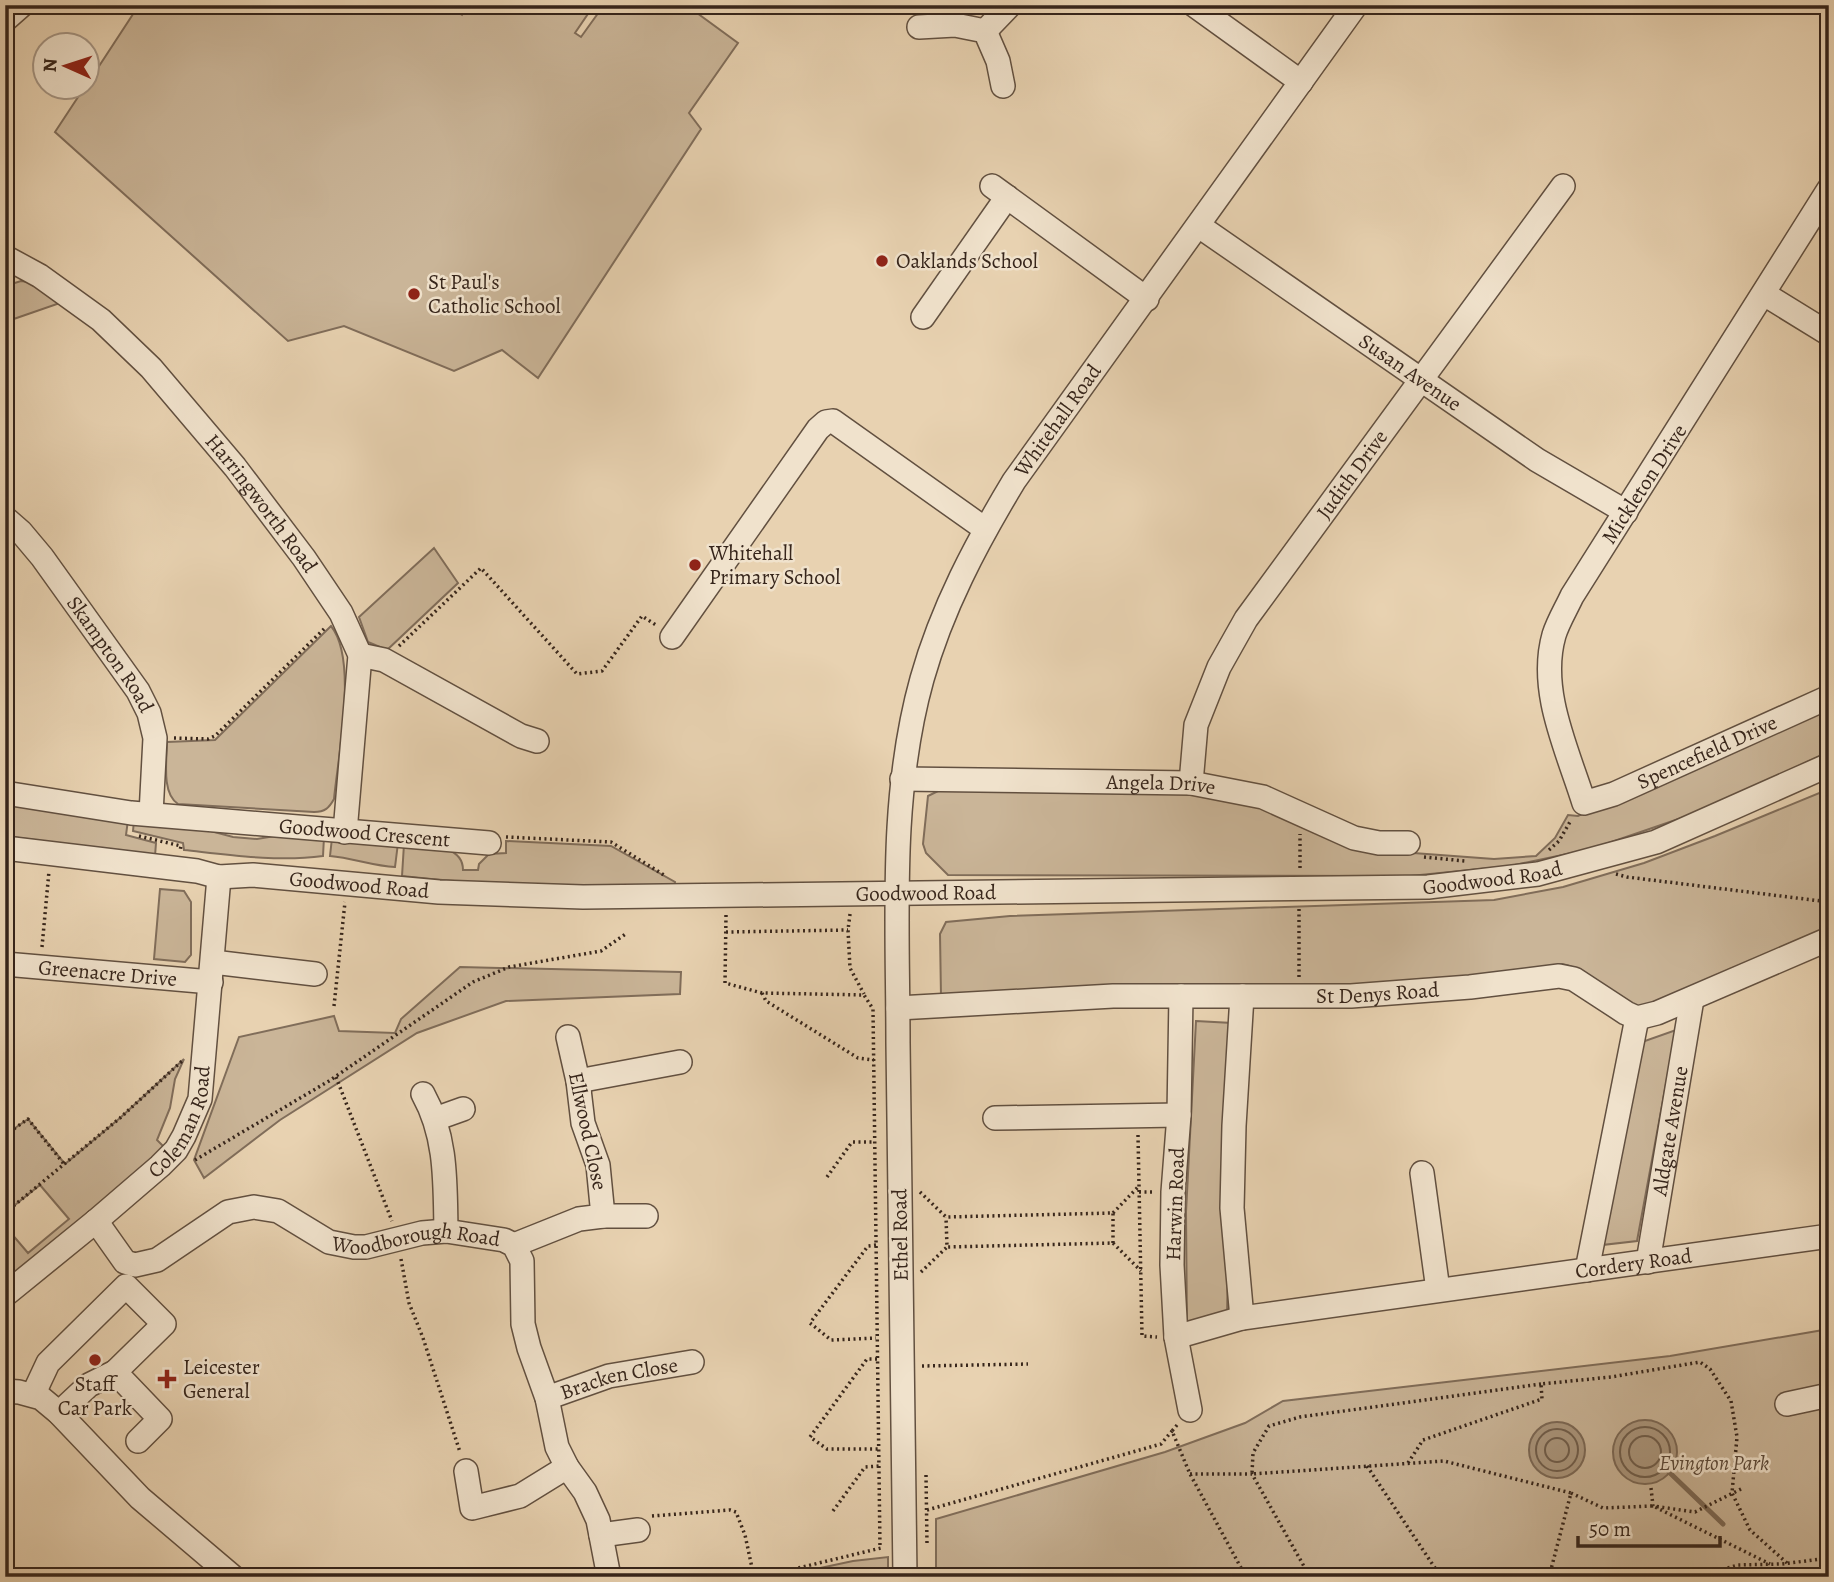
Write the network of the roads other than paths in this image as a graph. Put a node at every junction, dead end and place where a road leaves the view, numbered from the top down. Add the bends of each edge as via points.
1 (22, 5) edge
2 (1010, 5) edge
3 (1194, 5) edge
4 (1356, 5) edge
5 (5, 20) edge
6 (919, 27) dead end
7 (985, 31) junction
8 (1301, 82) junction
9 (1003, 86) dead end
10 (1563, 186) dead end
11 (1829, 189) edge
12 (1199, 226) junction
13 (5, 257) edge
14 (1764, 294) junction
15 (1147, 299) junction
16 (923, 317) dead end
17 (1829, 334) edge
18 (1420, 378) junction
19 (1626, 512) junction
20 (5, 518) edge
21 (985, 529) junction
22 (672, 637) road end
23 (360, 655) junction
24 (1829, 696) edge
25 (537, 741) dead end
26 (1829, 765) edge
27 (902, 779) junction
28 (1191, 783) junction
29 (5, 793) edge
30 (1584, 803) joint
31 (141, 814) junction
32 (345, 832) junction
33 (489, 843) road end
34 (1408, 843) dead end
35 (5, 848) edge
36 (219, 877) junction
37 (898, 894) junction
38 (1829, 939) edge
39 (5, 964) edge
40 (212, 972) junction
41 (315, 974) dead end
42 (1181, 996) junction
43 (1242, 996) junction
44 (1692, 999) junction
45 (898, 1008) junction
46 (1637, 1017) junction
47 (568, 1037) dead end
48 (680, 1062) dead end
49 (578, 1081) junction
50 (423, 1094) dead end
51 (463, 1110) dead end
52 (1179, 1115) junction
53 (995, 1118) dead end
54 (435, 1119) junction
55 (1422, 1173) dead end
56 (603, 1216) junction
57 (646, 1216) dead end
58 (96, 1221) junction
59 (446, 1231) junction
60 (1829, 1236) edge
61 (514, 1245) junction
62 (1648, 1262) junction
63 (1587, 1270) junction
64 (131, 1275) junction
65 (1438, 1290) junction
66 (5, 1295) edge
67 (1242, 1318) junction
68 (1176, 1337) junction
69 (692, 1362) dead end
70 (115, 1372) junction
71 (5, 1391) edge
72 (33, 1395) junction
73 (1829, 1395) edge
74 (547, 1398) junction
75 (1787, 1404) dead end
76 (1190, 1410) road end
77 (59, 1413) junction
78 (138, 1441) dead end
79 (567, 1467) junction
80 (466, 1471) road end
81 (638, 1530) road end
82 (601, 1535) junction
83 (233, 1577) edge
84 (609, 1577) edge
85 (905, 1577) edge

1 - 5 street
2 - 7 street
3 - 8 street
4 - 8 street, Whitehall Road
6 - 7 street via 955,25
7 - 9 street
8 - 12 street, Whitehall Road
10 - 18 street, Judith Drive
11 - 14 street, Mickleton Drive
12 - 15 street, Whitehall Road
12 - 18 street, Susan Avenue
13 - 23 street, Harringworth Road via 101,320 152,368 304,558 341,613
14 - 17 street
14 - 19 street, Mickleton Drive
15 - 16 street via 1000,192
15 - 21 street, Whitehall Road via 1014,481
18 - 19 street, Susan Avenue via 1537,460
18 - 28 street, Judith Drive via 1246,619 1219,667 1196,725
19 - 30 street, Mickleton Drive via 1572,596 1554,635 1549,668 1556,713
20 - 31 street, Skampton Road via 42,557 149,713 155,738
21 - 22 street via 834,421 827,422
21 - 27 street, Whitehall Road via 954,587 922,677
23 - 25 street via 384,660
23 - 32 street, Harringworth Road
24 - 30 street, Spencefield Drive via 1614,794
26 - 37 street, Goodwood Road via 1656,842 1538,874 1429,887
27 - 28 street, Angela Drive
27 - 37 street, Whitehall Road
28 - 34 street, Angela Drive via 1263,797 1354,838
29 - 31 street, Goodwood Crescent
31 - 32 street, Goodwood Crescent
32 - 33 street, Goodwood Crescent
35 - 36 street, Goodwood Road
36 - 37 street, Goodwood Road via 253,874 511,896
36 - 40 street, Coleman Road
37 - 45 street, Ethel Road
38 - 44 street
39 - 40 street, Greenacre Drive
40 - 41 street, Greenacre Drive
40 - 58 street, Coleman Road via 200,1099 185,1155
42 - 43 street, St Denys Road
42 - 45 street, St Denys Road
42 - 52 street, Harwin Road
43 - 46 street, St Denys Road via 1351,996 1559,976 1574,979
43 - 67 street via 1232,1208
44 - 46 street
44 - 62 street, Aldgate Avenue
45 - 85 street, Ethel Road
46 - 63 street
47 - 49 street, Ellwood Close
48 - 49 street
49 - 56 street, Ellwood Close via 583,1124 598,1165
50 - 54 street
51 - 54 street
52 - 53 street
52 - 68 street, Harwin Road via 1172,1265
54 - 59 street via 443,1158
55 - 65 street
56 - 57 street
56 - 61 street, Ellwood Close via 579,1219
58 - 64 street
58 - 66 street, Coleman Road via 54,1244
59 - 61 street, Woodborough Road
59 - 64 street, Woodborough Road via 366,1247 341,1245 288,1216 254,1207 228,1212
60 - 62 street, Cordery Road
61 - 74 street, Woodborough Road via 522,1261 523,1324
62 - 63 street, Cordery Road
63 - 65 street, Cordery Road
64 - 70 street via 164,1324
64 - 72 street via 48,1363
65 - 67 street, Cordery Road
67 - 68 street, Cordery Road
68 - 76 street, Harwin Road
69 - 74 street, Bracken Close via 602,1378
70 - 77 street via 89,1385
70 - 78 street via 160,1419
71 - 72 street
72 - 77 street
73 - 75 street
74 - 79 street, Woodborough Road via 557,1447
77 - 83 street via 140,1498
79 - 80 street via 520,1496 472,1508
79 - 82 street, Woodborough Road via 585,1492
81 - 82 street
82 - 84 street, Woodborough Road

